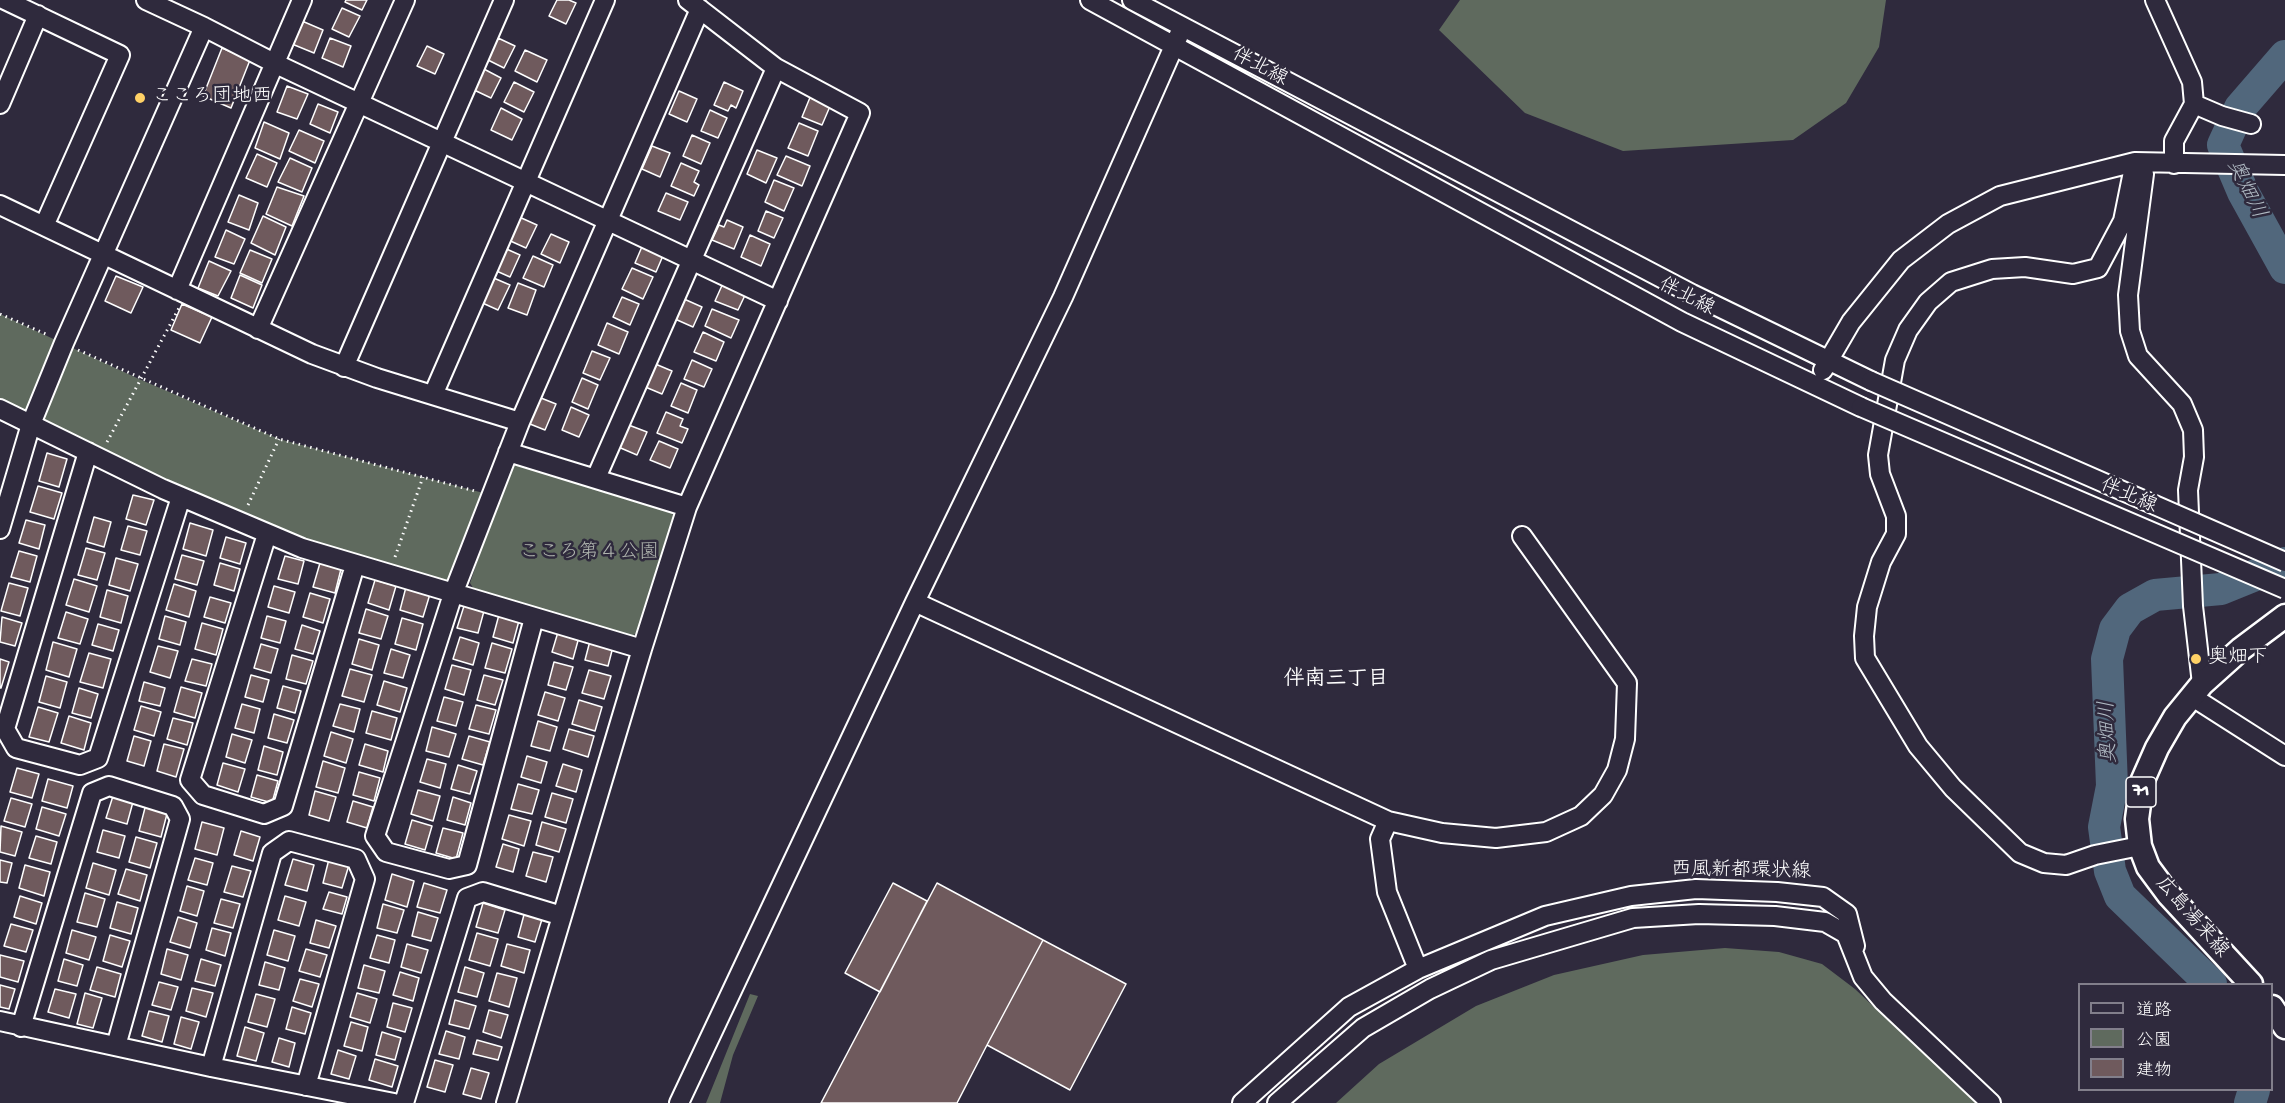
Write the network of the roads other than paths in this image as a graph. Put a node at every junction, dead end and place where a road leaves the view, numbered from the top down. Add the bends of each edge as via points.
1 (5, 0) edge
2 (146, 0) edge
3 (405, 0) edge
4 (504, 0) edge
5 (605, 0) edge
6 (1090, 0) edge
7 (1132, 0) edge
8 (2155, 0) edge
9 (294, 3) edge
10 (694, 4) edge
11 (38, 15) junction
12 (204, 27) junction
13 (1182, 28) junction
14 (1173, 48) junction
15 (274, 63) junction
16 (776, 68) junction
17 (360, 103) junction
18 (0, 104) edge
19 (2194, 104) junction
20 (2251, 124) dead end
21 (442, 142) junction
22 (2140, 162) junction
23 (2174, 164) junction
24 (2285, 165) edge
25 (526, 181) junction
26 (0, 205) edge
27 (609, 220) junction
28 (44, 226) junction
29 (103, 255) junction
30 (691, 260) junction
31 (181, 292) junction
32 (778, 301) junction
33 (258, 329) junction
34 (1828, 361) junction
35 (344, 367) junction
36 (1815, 385) junction
37 (433, 395) junction
38 (0, 409) edge
39 (520, 422) junction
40 (31, 424) junction
41 (508, 452) junction
42 (93, 455) junction
43 (596, 478) junction
44 (181, 497) junction
45 (687, 507) junction
46 (0, 530) edge
47 (267, 534) junction
48 (1522, 536) dead end
49 (2285, 562) edge
50 (355, 565) junction
51 (2285, 589) edge
52 (453, 594) junction
53 (915, 602) junction
54 (2285, 615) edge
55 (534, 618) junction
56 (642, 649) junction
57 (2196, 690) junction
58 (2285, 756) edge
59 (1388, 821) junction
60 (2131, 848) junction
61 (562, 916) junction
62 (1418, 969) junction
63 (1863, 977) junction
64 (2250, 983) edge
65 (2273, 1010) edge
66 (0, 1021) edge
67 (21, 1027) junction
68 (2285, 1027) edge
69 (116, 1046) junction
70 (212, 1067) junction
71 (306, 1086) junction
72 (394, 1103) edge
73 (404, 1103) edge
74 (506, 1103) edge
75 (679, 1103) edge
76 (1242, 1103) edge
77 (1277, 1103) edge
78 (1991, 1103) edge

1 - 11 street
2 - 12 street
3 - 17 street
4 - 21 street
5 - 25 street
6 - 14 street, 伴北線
7 - 13 street, 伴北線
8 - 19 street via 2192,82
9 - 15 street
10 - 16 street
10 - 27 street
11 - 18 street
11 - 28 street via 120,55
12 - 15 street
12 - 29 street
13 - 14 street
13 - 34 street, 伴北線
14 - 36 street, 伴北線 via 1682,322
14 - 53 street via 1063,297
15 - 17 street
15 - 31 street
16 - 30 street
16 - 32 street via 860,113
17 - 21 street
17 - 33 street
19 - 20 street
19 - 23 street via 2174,141
21 - 25 street
21 - 35 street
22 - 23 street
22 - 34 street via 2000,196 1948,224 1901,260 1851,322
22 - 57 street via 2128,295 2130,331 2138,356 2182,404 2193,430 2194,457 2188,490
22 - 60 street via 2123,221 2098,268 2073,274 2025,267 1992,269 1951,282 1928,302 1908,330 1895,360 1878,454 1880,474 1896,516 1896,534 1881,562 1867,607 1864,636 1865,658 1918,746 1953,788 2020,853 2044,863 2066,865
23 - 24 street
25 - 27 street
25 - 37 street
26 - 28 street
27 - 30 street
27 - 39 street
28 - 29 street
29 - 31 street
29 - 40 street
30 - 32 street
30 - 43 street
31 - 33 street
32 - 45 street
33 - 35 street
34 - 36 street
34 - 49 street, 伴北線, bridge
35 - 37 street
36 - 51 street, 伴北線, bridge
37 - 39 street
38 - 40 street
39 - 41 street
40 - 42 street
40 - 46 street
41 - 43 street
41 - 52 street
42 - 44 street
42 - 44 street via 5,729 16,747 80,765 98,758
43 - 45 street
44 - 47 street
45 - 56 street
47 - 50 street
47 - 50 street via 190,780 203,795 264,814 283,806
48 - 59 street via 1627,683 1624,739 1617,770 1603,795 1581,816 1546,832 1496,838 1442,833
50 - 52 street
52 - 55 street
52 - 55 street via 375,836 386,852 449,869 467,865
53 - 59 street
53 - 75 street
54 - 57 main road, 広島湯来線 / 71
55 - 56 street
56 - 61 street
57 - 58 street
57 - 60 main road, 広島湯来線 / 71 via 2157,748 2142,782
59 - 62 street via 1380,839 1387,892
60 - 64 main road, 広島湯来線 / 71
61 - 73 street via 483,892 466,898
61 - 74 street
62 - 63 street, 西風新都環状線 via 1545,916 1630,896 1696,889 1823,897 1847,914
62 - 76 street, 西風新都環状線 via 1349,1007
63 - 77 street via 1846,934 1825,922 1699,914 1633,918 1491,960 1430,989 1364,1028
63 - 78 street via 1883,1001
65 - 68 main road
66 - 67 street
67 - 69 street
67 - 69 street via 92,793 109,786 173,806 180,819
69 - 70 street
70 - 71 street
70 - 71 street via 272,853 289,841 356,859 365,879
71 - 72 street

